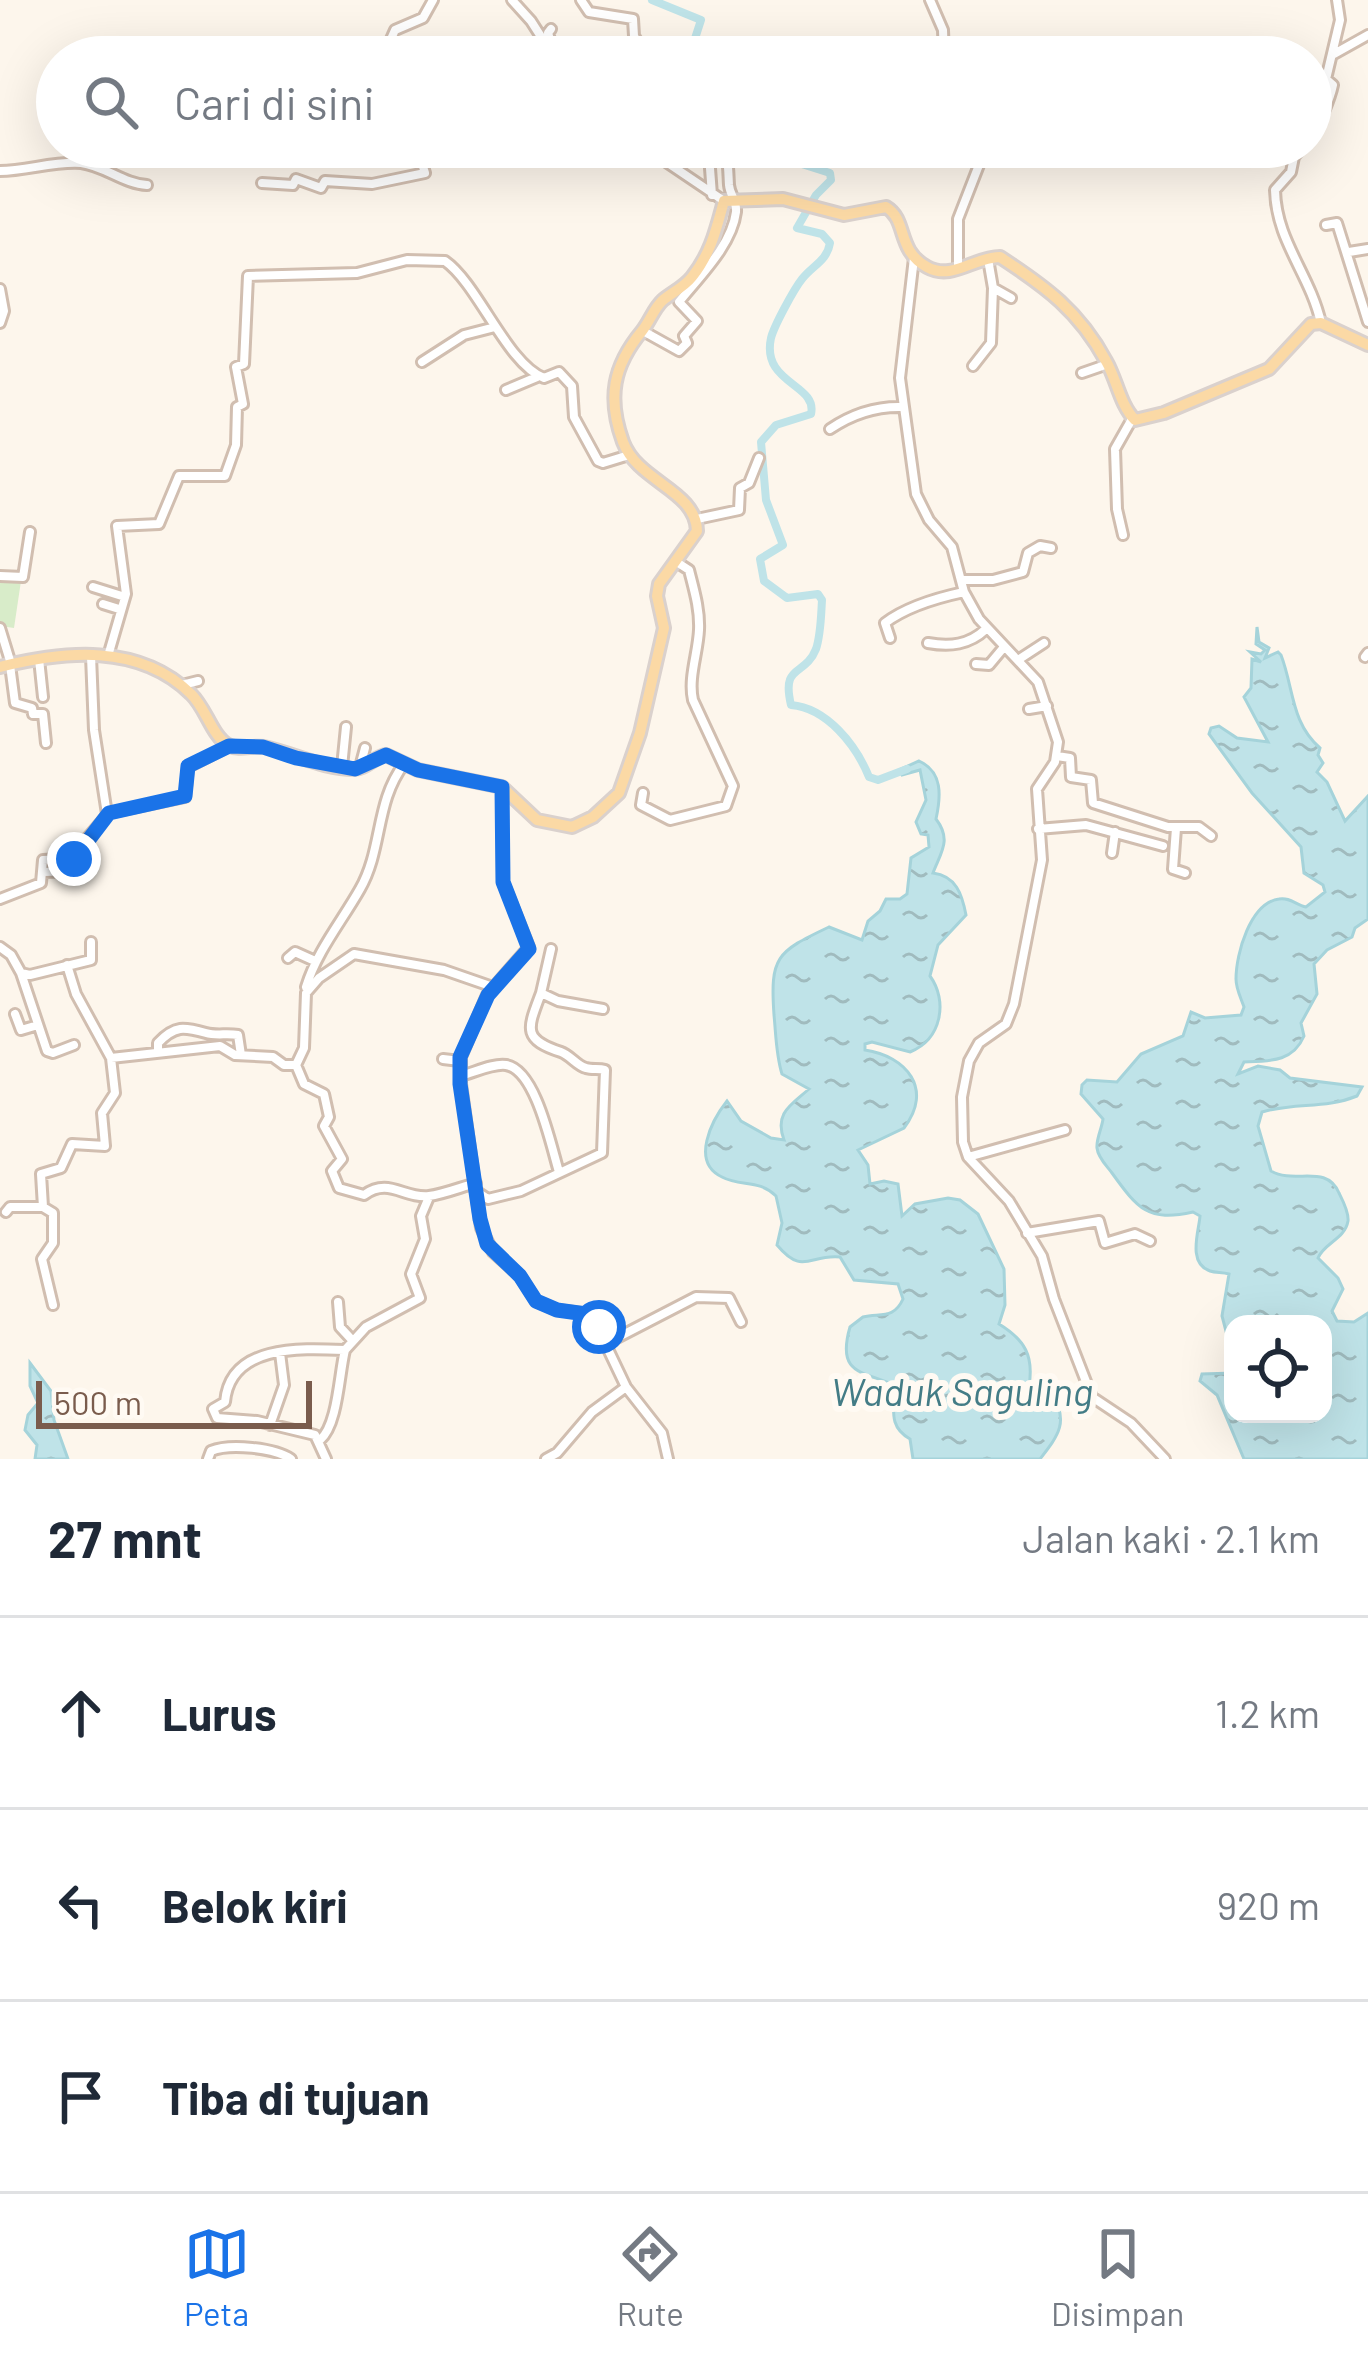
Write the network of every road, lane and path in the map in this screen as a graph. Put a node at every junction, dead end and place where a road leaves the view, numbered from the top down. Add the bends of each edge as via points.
1 (433, 0) edge
2 (512, 0) edge
3 (581, 0) edge
4 (930, 0) edge
5 (1337, 0) edge
6 (551, 29) dead end
7 (1368, 35) edge
8 (393, 36) edge
9 (541, 36) edge
10 (549, 36) edge
11 (634, 36) edge
12 (944, 36) edge
13 (1334, 54) junction
14 (1332, 60) edge
15 (36, 167) edge
16 (95, 168) edge
17 (423, 168) edge
18 (676, 168) edge
19 (714, 168) edge
20 (729, 168) edge
21 (978, 168) edge
22 (1291, 168) edge
23 (0, 171) edge
24 (262, 183) dead end
25 (147, 185) dead end
26 (724, 200) junction
27 (1326, 224) dead end
28 (1368, 248) edge
29 (1348, 252) junction
30 (914, 256) junction
31 (988, 257) junction
32 (958, 269) junction
33 (993, 288) junction
34 (0, 289) edge
35 (1011, 298) dead end
36 (1368, 322) edge
37 (0, 323) edge
38 (1321, 323) junction
39 (495, 327) junction
40 (646, 333) junction
41 (1368, 345) edge
42 (422, 362) dead end
43 (1108, 364) junction
44 (973, 367) dead end
45 (1082, 373) dead end
46 (537, 376) junction
47 (506, 390) dead end
48 (903, 406) junction
49 (1132, 418) junction
50 (830, 429) dead end
51 (629, 455) junction
52 (759, 458) dead end
53 (697, 520) junction
54 (30, 532) dead end
55 (1123, 535) dead end
56 (1051, 548) dead end
57 (675, 561) junction
58 (0, 576) edge
59 (961, 580) junction
60 (93, 587) dead end
61 (964, 592) junction
62 (125, 597) junction
63 (104, 604) dead end
64 (119, 609) junction
65 (0, 628) edge
66 (986, 629) junction
67 (890, 638) dead end
68 (928, 643) dead end
69 (1044, 643) dead end
70 (1004, 647) junction
71 (91, 656) junction
72 (108, 656) junction
73 (39, 658) junction
74 (1018, 660) junction
75 (976, 664) dead end
76 (7, 665) edge
77 (190, 686) junction
78 (43, 698) dead end
79 (173, 698) dead end
80 (1047, 706) junction
81 (1029, 710) dead end
82 (346, 727) dead end
83 (46, 743) dead end
84 (229, 746) junction
85 (365, 748) dead end
86 (1057, 756) junction
87 (405, 763) junction
88 (342, 767) junction
89 (360, 768) junction
90 (502, 787) junction
91 (643, 793) dead end
92 (107, 814) junction
93 (1176, 828) junction
94 (1038, 829) junction
95 (1115, 832) junction
96 (1211, 836) dead end
97 (1163, 846) dead end
98 (1112, 853) dead end
99 (79, 871) dead end
100 (43, 872) junction
101 (1185, 873) dead end
102 (0, 899) edge
103 (91, 941) dead end
104 (0, 947) edge
105 (550, 950) dead end
106 (288, 958) dead end
107 (315, 961) junction
108 (68, 965) junction
109 (21, 973) junction
110 (494, 987) junction
111 (306, 993) junction
112 (542, 993) junction
113 (603, 1009) dead end
114 (15, 1014) dead end
115 (38, 1025) junction
116 (224, 1033) junction
117 (74, 1045) dead end
118 (226, 1047) junction
119 (158, 1051) junction
120 (242, 1055) junction
121 (111, 1058) junction
122 (443, 1059) dead end
123 (460, 1060) junction
124 (296, 1065) junction
125 (460, 1076) junction
126 (1065, 1130) dead end
127 (968, 1156) junction
128 (560, 1172) junction
129 (477, 1188) junction
130 (430, 1195) junction
131 (43, 1207) junction
132 (6, 1212) dead end
133 (1028, 1233) junction
134 (1150, 1240) dead end
135 (338, 1302) dead end
136 (53, 1305) dead end
137 (741, 1322) dead end
138 (352, 1340) junction
139 (607, 1342) junction
140 (345, 1349) junction
141 (280, 1353) junction
142 (626, 1388) junction
143 (270, 1424) junction
144 (320, 1440) junction
145 (208, 1459) edge
146 (291, 1459) edge
147 (326, 1459) edge
148 (547, 1459) edge
149 (668, 1459) edge
150 (1165, 1459) edge

1 - 8 street via 423,18
2 - 9 street
3 - 11 street via 589,12 634,20
4 - 12 street
5 - 13 street
6 - 10 street
7 - 13 street
13 - 14 street
15 - 23 street
16 - 25 street
17 - 24 street via 398,181
18 - 26 street
19 - 26 street
20 - 26 street
21 - 32 street via 958,219
22 - 38 street via 1275,190 1276,219
26 - 30 main road via 775,199 844,214 889,208
26 - 40 main road via 703,261 663,301
26 - 40 street via 727,235 679,301 698,320 687,343 679,351
27 - 29 street via 1337,223
28 - 29 street
29 - 36 street
30 - 32 main road via 938,271
30 - 48 street via 900,362
31 - 32 main road
31 - 33 street
31 - 43 main road via 1000,256 1063,301
33 - 35 street
33 - 44 street via 991,343
34 - 37 street
38 - 41 main road
38 - 49 main road via 1308,326 1269,369 1165,413
39 - 42 street via 464,335
39 - 46 street
39 - 62 street via 457,270 436,259 357,273 247,277 244,364 236,367 243,404 225,477 179,476 159,524 117,525
40 - 51 main road via 624,352 615,384
43 - 45 street
43 - 49 main road
46 - 47 street
46 - 51 street via 560,373 572,386 574,417 599,462
48 - 50 street via 857,413
48 - 59 street via 916,494 952,548
49 - 55 street via 1115,449
51 - 53 main road
52 - 53 street via 740,488 739,510
53 - 57 main road via 695,538
54 - 58 street via 23,578
56 - 59 street via 1028,553 1023,572
57 - 90 main road via 657,590 662,640 617,795 572,826 535,820
57 - 91 street via 689,570 699,610 693,700 734,786 726,806 670,820 641,805
59 - 61 street
60 - 62 street
61 - 66 street
61 - 67 street via 886,620
62 - 64 street
63 - 64 street
64 - 72 street
65 - 76 street
66 - 68 street via 971,641
66 - 70 street
69 - 74 street
70 - 74 street
70 - 75 street via 988,665
71 - 72 main road
71 - 73 main road
71 - 92 street
72 - 77 main road
73 - 76 main road
73 - 78 street
74 - 80 street
76 - 83 street via 15,703 44,714
77 - 79 street
77 - 84 main road
80 - 81 street
80 - 86 street
82 - 88 street
84 - 88 main road
84 - 92 street via 188,766 185,796
85 - 89 street
86 - 93 street via 1070,758 1071,777 1091,780 1093,803
86 - 94 street via 1037,786
87 - 89 main road via 383,755
87 - 90 main road
87 - 107 street via 388,789 370,867
88 - 89 main road
90 - 110 street via 503,882 529,949
92 - 100 street via 76,858 45,859
93 - 96 street via 1196,826
93 - 101 street via 1173,869
94 - 95 street via 1076,824
94 - 127 street via 1041,865 1012,1010 999,1032 979,1043 967,1069 961,1121
95 - 97 street
95 - 98 street
99 - 100 street
100 - 102 street via 41,883
103 - 108 street via 92,959
104 - 109 street
105 - 112 street
106 - 107 street via 294,952
107 - 111 street
108 - 109 street
108 - 121 street
109 - 115 street
110 - 111 street via 358,953
110 - 123 street
111 - 124 street
112 - 113 street
112 - 128 street via 530,1026 535,1041 607,1075 602,1153
114 - 115 street via 21,1030
115 - 117 street via 49,1053
116 - 118 street
116 - 119 street via 182,1027 160,1039
116 - 120 street via 238,1035
118 - 119 street
118 - 120 street
119 - 121 street
120 - 124 street
121 - 131 street via 115,1093 102,1113 106,1151 72,1144 61,1168 43,1172
122 - 123 street
123 - 125 street
124 - 130 street via 304,1084 324,1093 324,1126 342,1159 332,1171 339,1189 364,1195 395,1186
125 - 128 street via 500,1065 520,1072
125 - 129 street
126 - 127 street
127 - 133 street
128 - 129 street via 506,1196 484,1198
129 - 130 street
129 - 139 street via 493,1252 539,1304 586,1314
130 - 138 street via 411,1274 420,1298
131 - 132 street
131 - 136 street via 52,1212 53,1244 42,1260
133 - 134 street via 1099,1221 1105,1243 1135,1234
133 - 150 street via 1092,1396
135 - 138 street via 340,1327
137 - 139 street via 729,1298 700,1296
138 - 140 street
139 - 142 street
140 - 141 street
140 - 144 street via 333,1420
141 - 143 street via 284,1384
141 - 143 street via 248,1359 213,1409 217,1418
142 - 148 street
142 - 149 street via 662,1432
143 - 144 street
144 - 147 street
145 - 146 street via 222,1447

